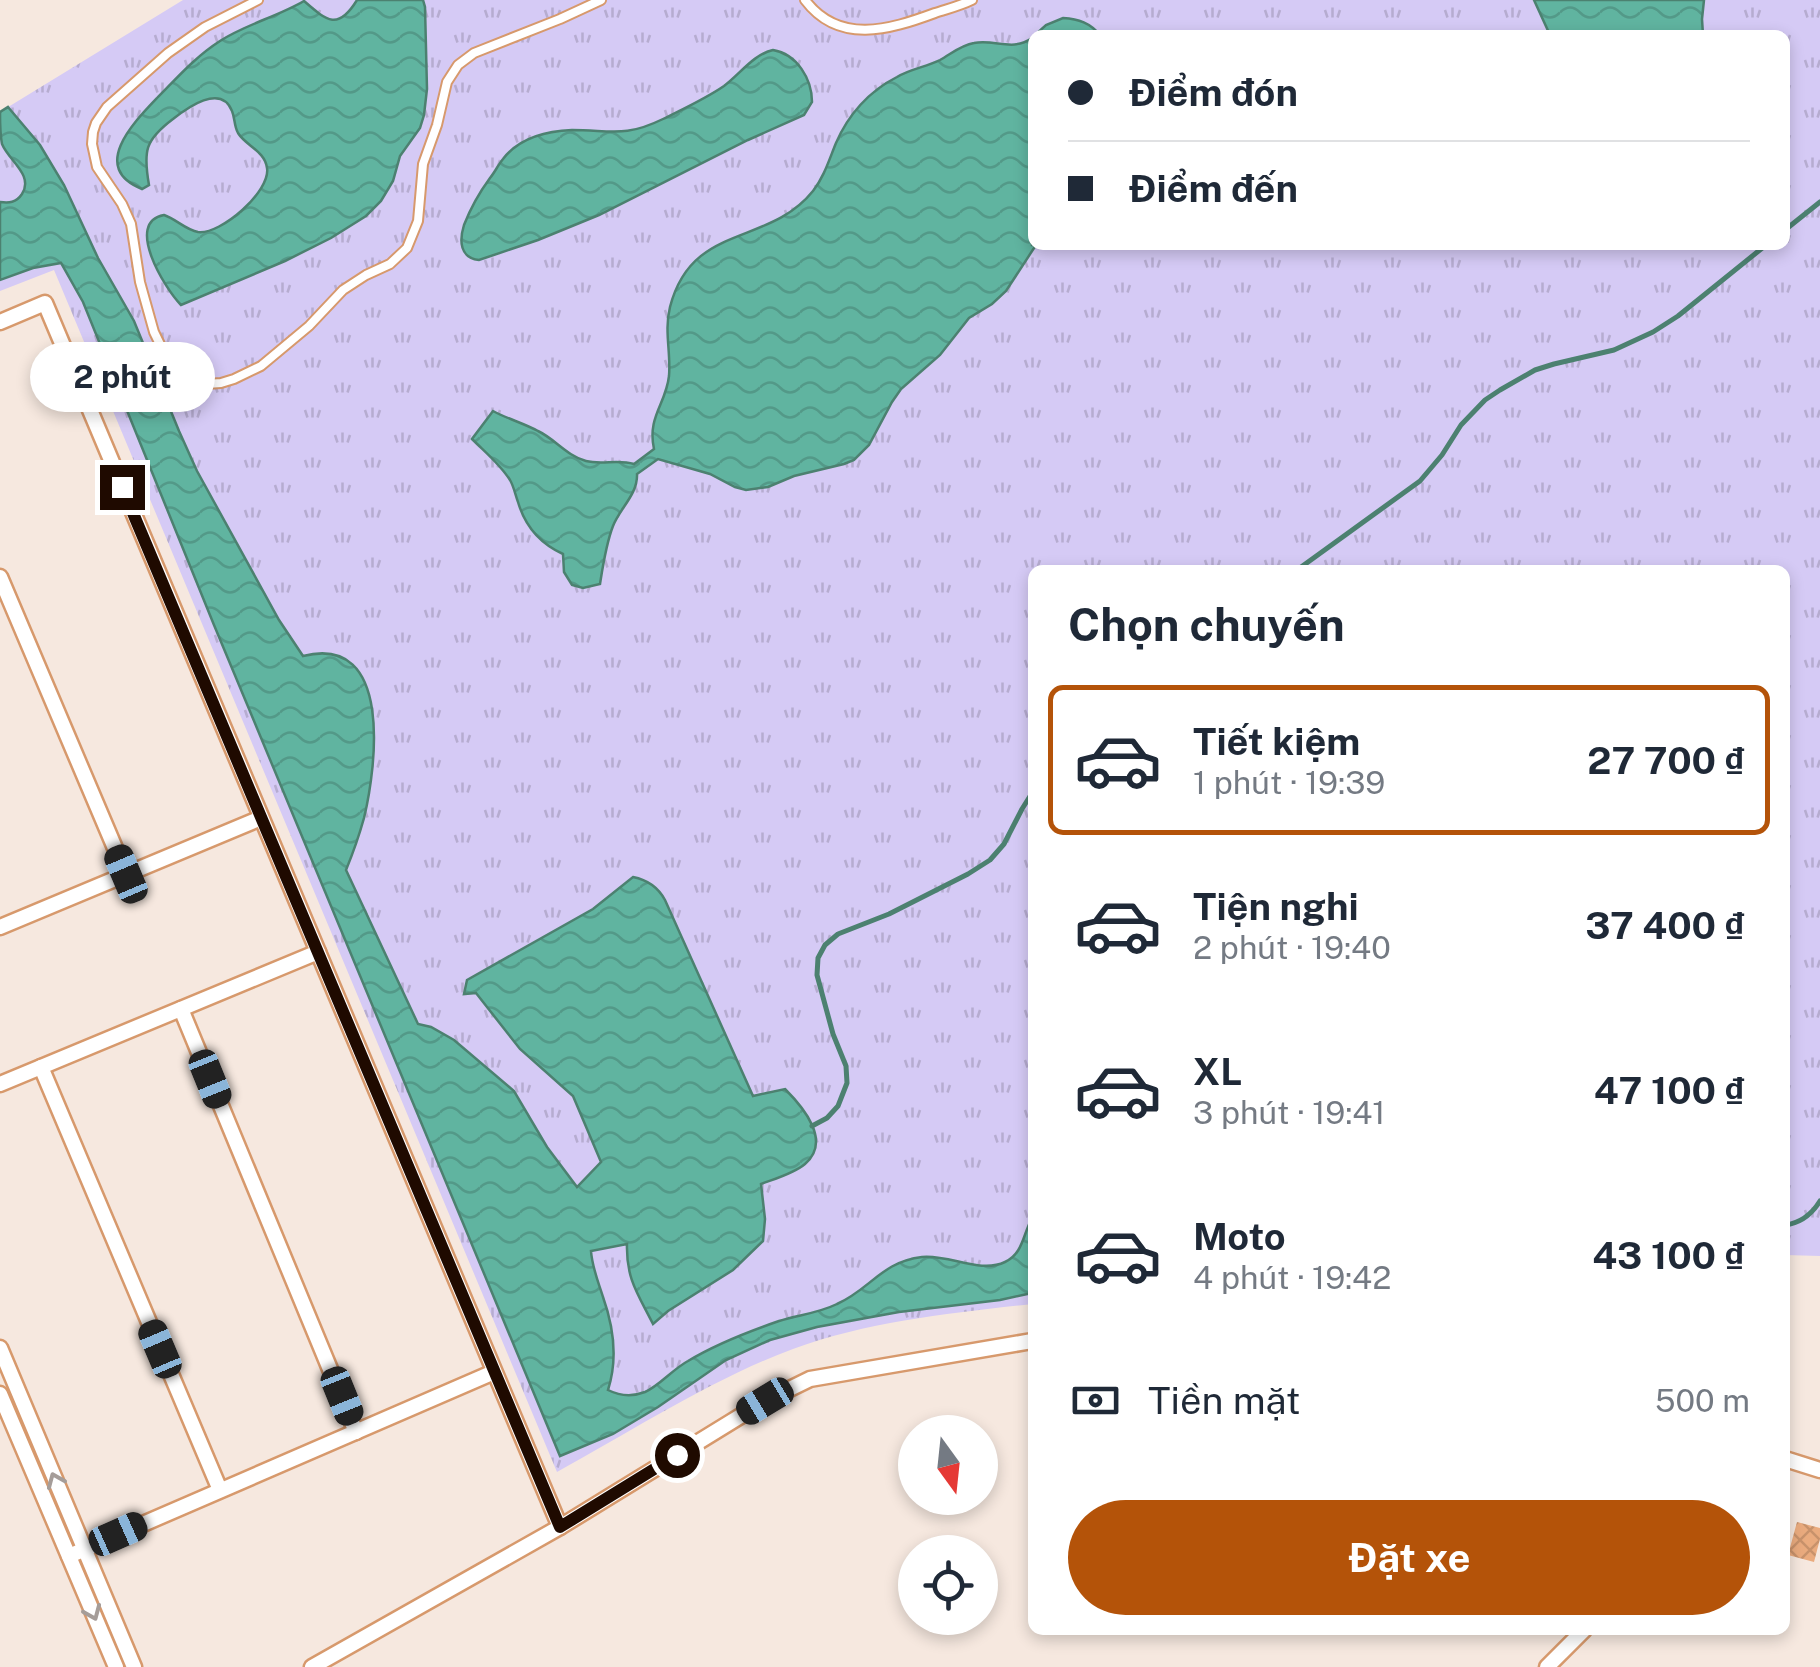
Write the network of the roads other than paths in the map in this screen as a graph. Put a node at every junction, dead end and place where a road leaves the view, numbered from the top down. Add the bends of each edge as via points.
1 (258, 0) edge
2 (601, 0) edge
3 (804, 0) edge
4 (972, 0) edge
5 (0, 322) edge
6 (0, 578) edge
7 (262, 818) junction
8 (126, 874) junction
9 (0, 927) edge
10 (318, 952) junction
11 (181, 1009) junction
12 (41, 1067) junction
13 (0, 1084) edge
14 (1028, 1342) edge
15 (0, 1348) edge
16 (494, 1372) junction
17 (0, 1394) edge
18 (4, 1412) edge
19 (356, 1432) junction
20 (1790, 1461) edge
21 (1820, 1470) edge
22 (220, 1490) junction
23 (560, 1527) junction
24 (84, 1549) junction
25 (69, 1556) junction
26 (1579, 1635) edge
27 (116, 1667) edge
28 (134, 1667) edge
29 (312, 1667) edge
30 (1547, 1667) edge

1 - 2 lane via 168,53 107,107 93,132 98,167 131,224 154,332 174,373 192,385 220,383 261,366 343,290 407,248 418,221 422,164 458,65
3 - 4 lane via 831,23 866,30
5 - 7 street via 45,304
6 - 8 street
7 - 8 street
7 - 10 street
8 - 9 street
10 - 11 street
10 - 16 street
11 - 12 street
11 - 19 street
12 - 13 street
12 - 22 street
14 - 23 street via 810,1380
24 -> 15 street
16 - 19 street
16 - 23 street
17 - 18 street
18 - 25 street
19 - 22 street
20 - 21 street
22 - 24 street
23 - 29 street
24 - 25 street
24 - 28 street
25 -> 27 street
26 - 30 street

